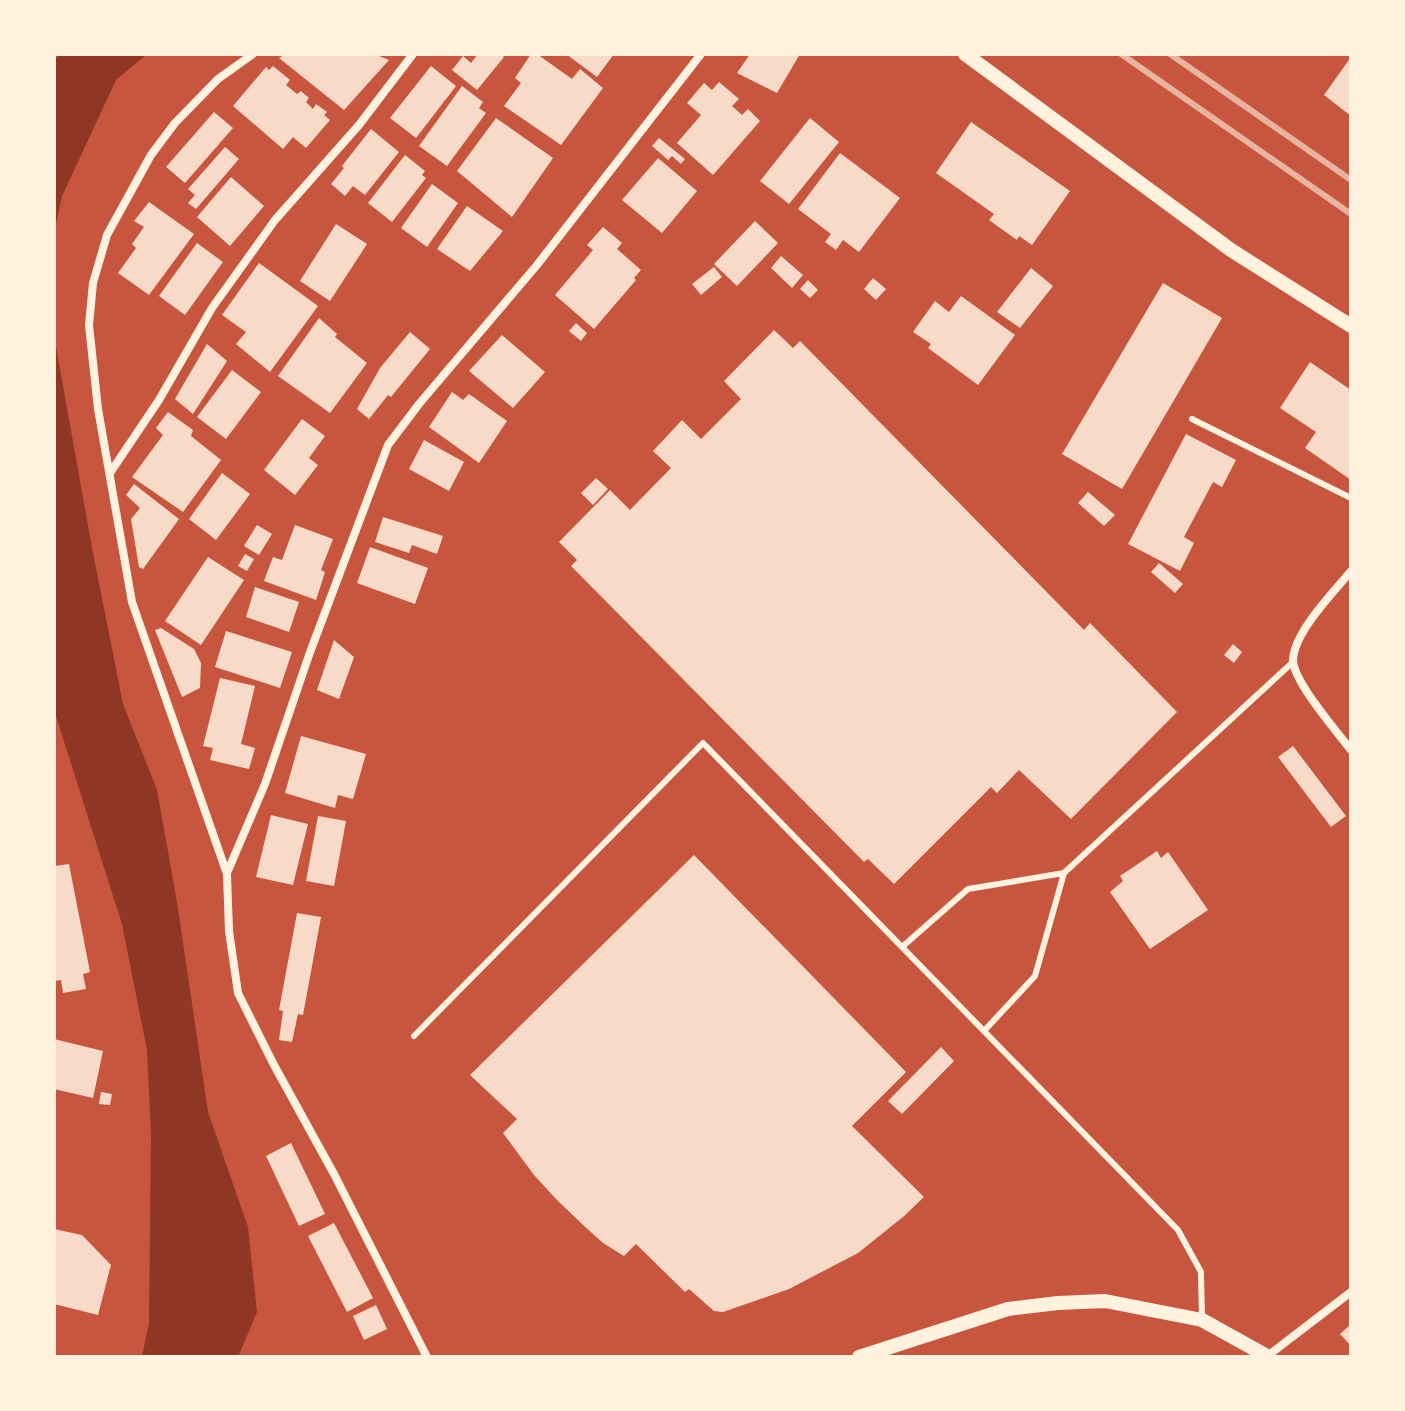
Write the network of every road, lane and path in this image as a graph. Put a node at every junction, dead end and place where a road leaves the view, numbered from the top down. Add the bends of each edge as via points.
1 (253, 54) edge
2 (413, 54) edge
3 (701, 54) edge
4 (965, 54) edge
5 (1351, 326) edge
6 (1192, 419) dead end
7 (109, 474) junction
8 (1351, 498) edge
9 (1351, 571) edge
10 (1293, 662) junction
11 (1351, 750) edge
12 (1064, 873) junction
13 (227, 874) junction
14 (902, 947) junction
15 (984, 1031) junction
16 (414, 1036) dead end
17 (1351, 1292) edge
18 (1202, 1320) junction
19 (1267, 1356) edge
20 (427, 1357) edge
21 (859, 1357) edge

1 - 7 street via 218,79 175,123 107,235 93,283 89,325
2 - 7 street via 275,220 212,308
3 - 13 street via 388,445
4 - 5 street via 1231,250
6 - 8 lane
7 - 13 street via 132,602
9 - 10 street via 1300,636
10 - 11 street via 1305,691
10 - 12 lane
12 - 14 lane via 968,889
12 - 15 lane via 1035,976
13 - 20 street via 238,993
14 - 15 lane
14 - 16 lane via 703,743
15 - 18 lane via 1178,1230 1201,1272
17 - 19 street
18 - 19 street
18 - 21 street via 1105,1301 1058,1303 1008,1309

